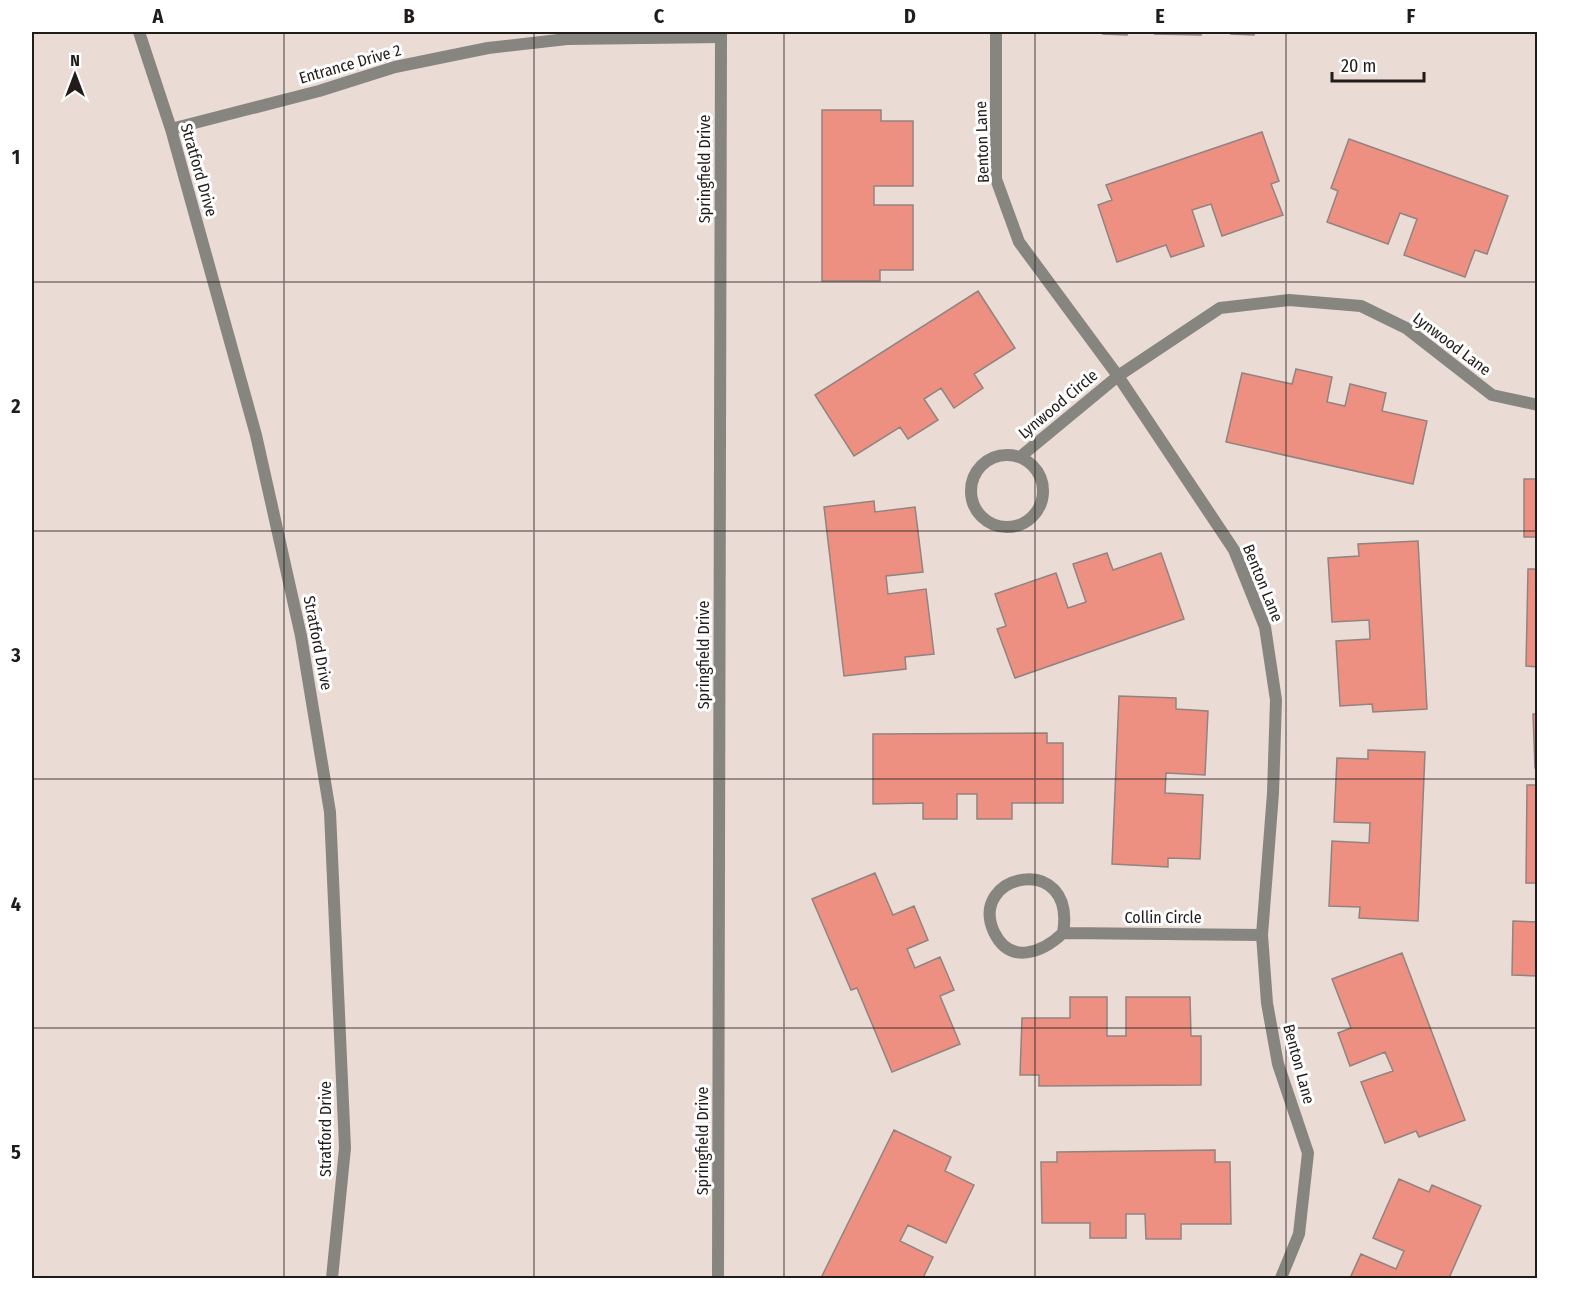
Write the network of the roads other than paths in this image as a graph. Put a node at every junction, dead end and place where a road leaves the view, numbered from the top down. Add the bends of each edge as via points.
1 (139, 32) edge
2 (996, 32) edge
3 (721, 34) edge
4 (171, 129) junction
5 (1118, 376) junction
6 (1538, 405) edge
7 (1020, 457) junction
8 (1063, 933) junction
9 (1262, 934) junction
10 (332, 1278) edge
11 (718, 1278) edge
12 (1281, 1278) edge

1 - 4 street, Stratford Drive
2 - 5 street, Benton Lane via 996,179 1019,242
3 - 4 street, Entrance Drive 2 via 567,39 488,48 395,67
3 - 11 street, Springfield Drive
4 - 10 street, Stratford Drive via 256,435 301,636 330,812 345,1148
5 - 6 street, Lynwood Lane via 1221,308 1289,300 1361,306 1406,328 1492,395
5 - 7 street, Lynwood Circle
5 - 9 street, Benton Lane via 1234,550 1265,627 1276,700
7 - 7 street, Lynwood Circle via 991,458 980,466 973,479 970,493 974,507 995,526 1023,525 1042,504 1044,489 1040,476 1032,464
8 - 8 street via 1064,908 1048,884 1020,879 996,895 991,924 1007,947 1035,952
8 - 9 street, Collin Circle
9 - 12 street, Benton Lane via 1267,1003 1278,1064 1308,1153 1299,1234

